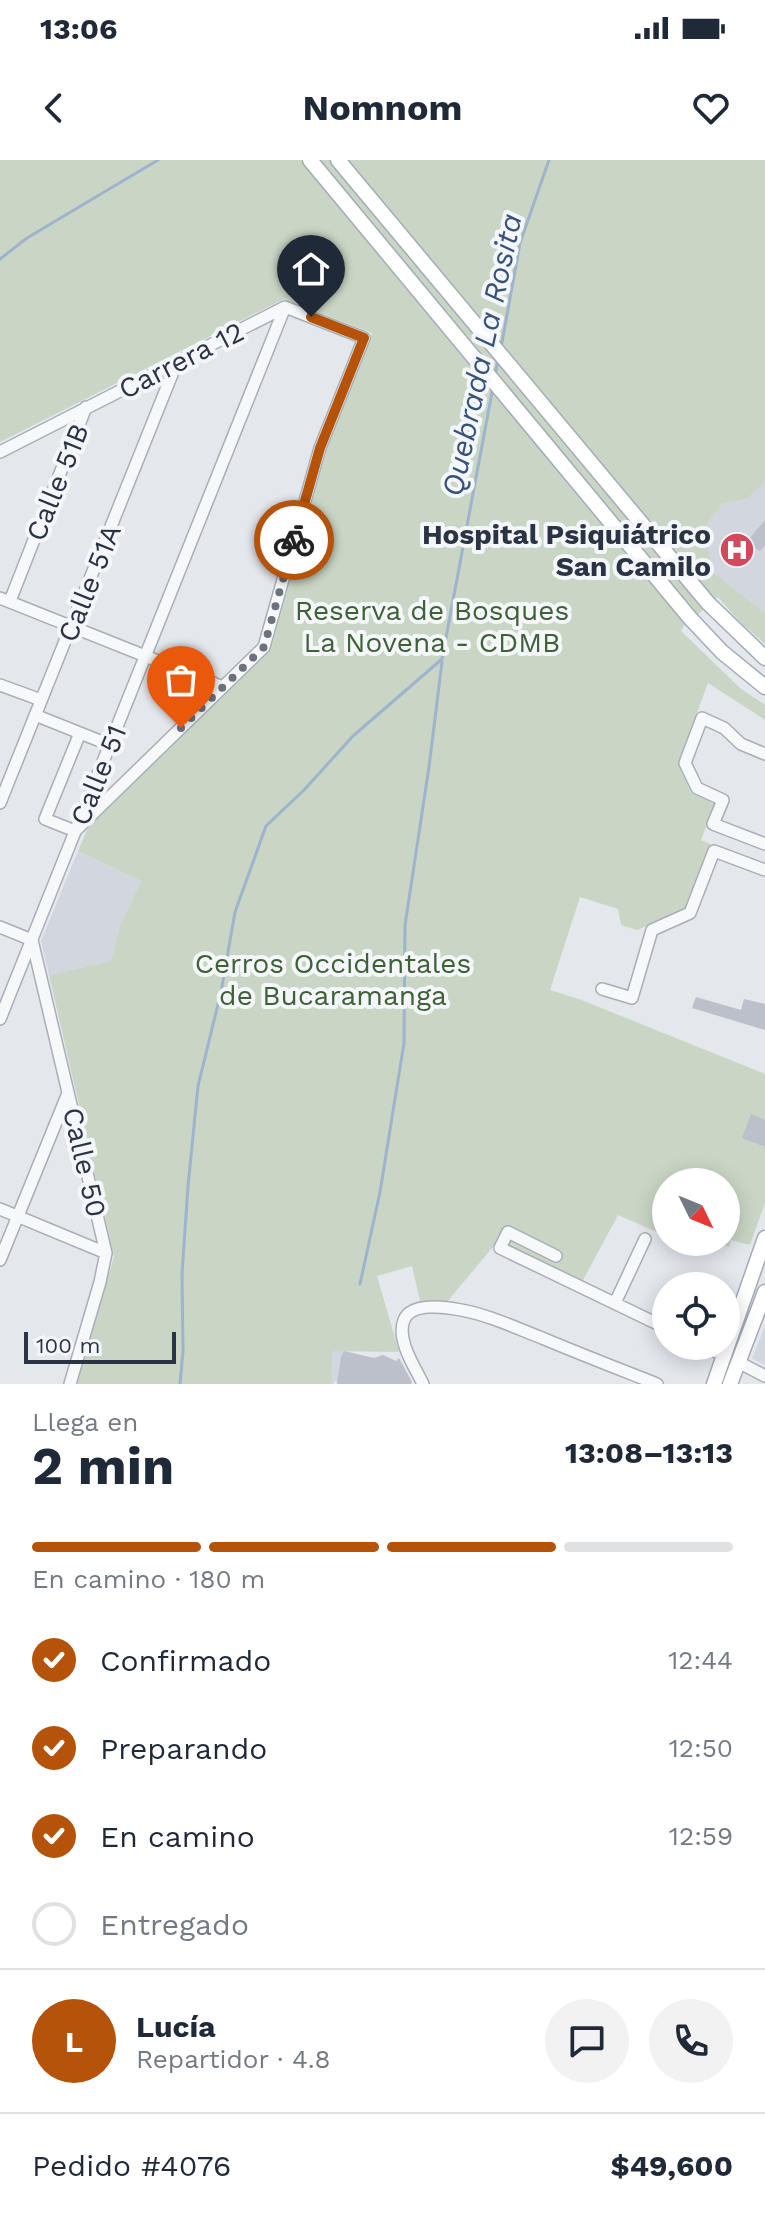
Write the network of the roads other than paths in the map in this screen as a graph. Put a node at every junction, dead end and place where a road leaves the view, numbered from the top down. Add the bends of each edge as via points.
1 (310, 160) edge
2 (338, 160) edge
3 (285, 307) junction
4 (177, 362) junction
5 (86, 407) junction
6 (0, 451) edge
7 (5, 600) edge
8 (71, 626) junction
9 (145, 656) junction
10 (765, 658) edge
11 (0, 685) edge
12 (223, 687) junction
13 (765, 687) edge
14 (41, 700) junction
15 (35, 715) junction
16 (80, 733) junction
17 (110, 745) junction
18 (765, 754) edge
19 (0, 803) edge
20 (75, 831) junction
21 (765, 844) edge
22 (765, 870) edge
23 (0, 927) edge
24 (32, 940) junction
25 (602, 989) dead end
26 (0, 1019) edge
27 (68, 1092) junction
28 (0, 1209) edge
29 (18, 1216) junction
30 (765, 1238) edge
31 (645, 1239) dead end
32 (106, 1253) junction
33 (556, 1256) dead end
34 (0, 1260) edge
35 (765, 1292) edge
36 (615, 1303) junction
37 (652, 1321) edge
38 (740, 1330) edge
39 (740, 1343) edge
40 (731, 1360) edge
41 (732, 1360) edge
42 (734, 1360) edge
43 (765, 1376) edge
44 (70, 1384) edge
45 (423, 1384) edge
46 (657, 1384) edge
47 (714, 1384) edge
48 (730, 1384) edge

1 - 13 main road via 690,618
2 - 10 main road via 708,603
3 - 4 street, Carrera 12
3 - 9 street, Calle 51
3 - 12 street via 364,338 320,448 264,647
4 - 5 street, Carrera 12
4 - 8 street, Calle 51A
5 - 6 street, Carrera 12
5 - 7 street, Calle 51B
7 - 8 street
8 - 9 street
8 - 14 street, Calle 51A
9 - 12 street
9 - 17 street, Calle 51
11 - 14 street
12 - 20 street
14 - 15 street, Calle 51A
15 - 16 street
15 - 19 street, Calle 51A
16 - 17 street
16 - 20 street via 45,819
17 - 20 street, Calle 51
18 - 21 street via 702,718 685,763 697,788 723,800 713,824
20 - 24 street, Calle 51
22 - 25 street via 714,851 690,913 652,930 632,998
23 - 24 street
24 - 26 street, Calle 51
24 - 27 street, Calle 50
27 - 29 street
27 - 32 street, Calle 50
28 - 29 street
29 - 32 street
29 - 34 street
30 - 38 main road
31 - 36 street
32 - 44 street, Calle 50
33 - 36 street via 508,1232 500,1248
35 - 39 main road
36 - 37 street
40 - 47 main road
41 - 48 main road
42 - 43 street
45 - 46 street via 403,1329 407,1315 423,1308 497,1320

